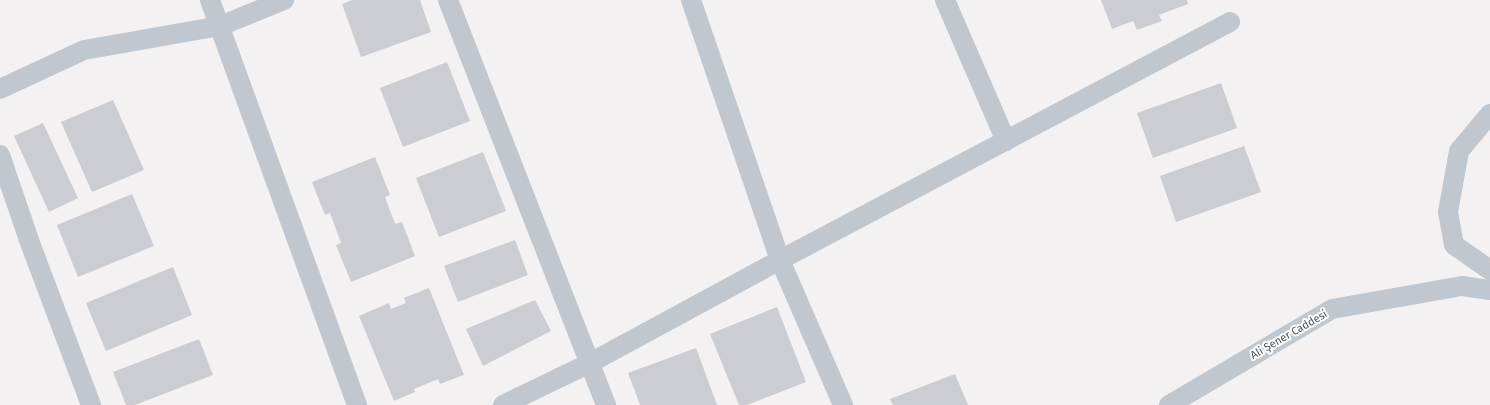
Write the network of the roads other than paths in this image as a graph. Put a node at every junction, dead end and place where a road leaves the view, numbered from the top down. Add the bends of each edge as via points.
1 (210, 0) edge
2 (284, 0) edge
3 (448, 0) edge
4 (691, 0) edge
5 (946, 0) edge
6 (1230, 22) dead end
7 (220, 26) junction
8 (0, 89) edge
9 (1490, 114) edge
10 (1006, 141) junction
11 (0, 155) edge
12 (780, 260) junction
13 (1490, 270) edge
14 (1490, 290) edge
15 (590, 363) junction
16 (91, 405) edge
17 (357, 405) edge
18 (503, 405) edge
19 (606, 405) edge
20 (843, 405) edge
21 (1169, 405) edge

1 - 7 street
2 - 7 street
3 - 15 street
4 - 12 street
5 - 10 street
6 - 10 street
7 - 8 street via 84,50
7 - 17 street
9 - 13 street via 1459,151 1448,212 1454,245
10 - 12 street
11 - 16 street
12 - 15 street
12 - 20 street
14 - 21 street, Ali Şener Caddesi via 1462,286 1332,309
15 - 18 street
15 - 19 street

